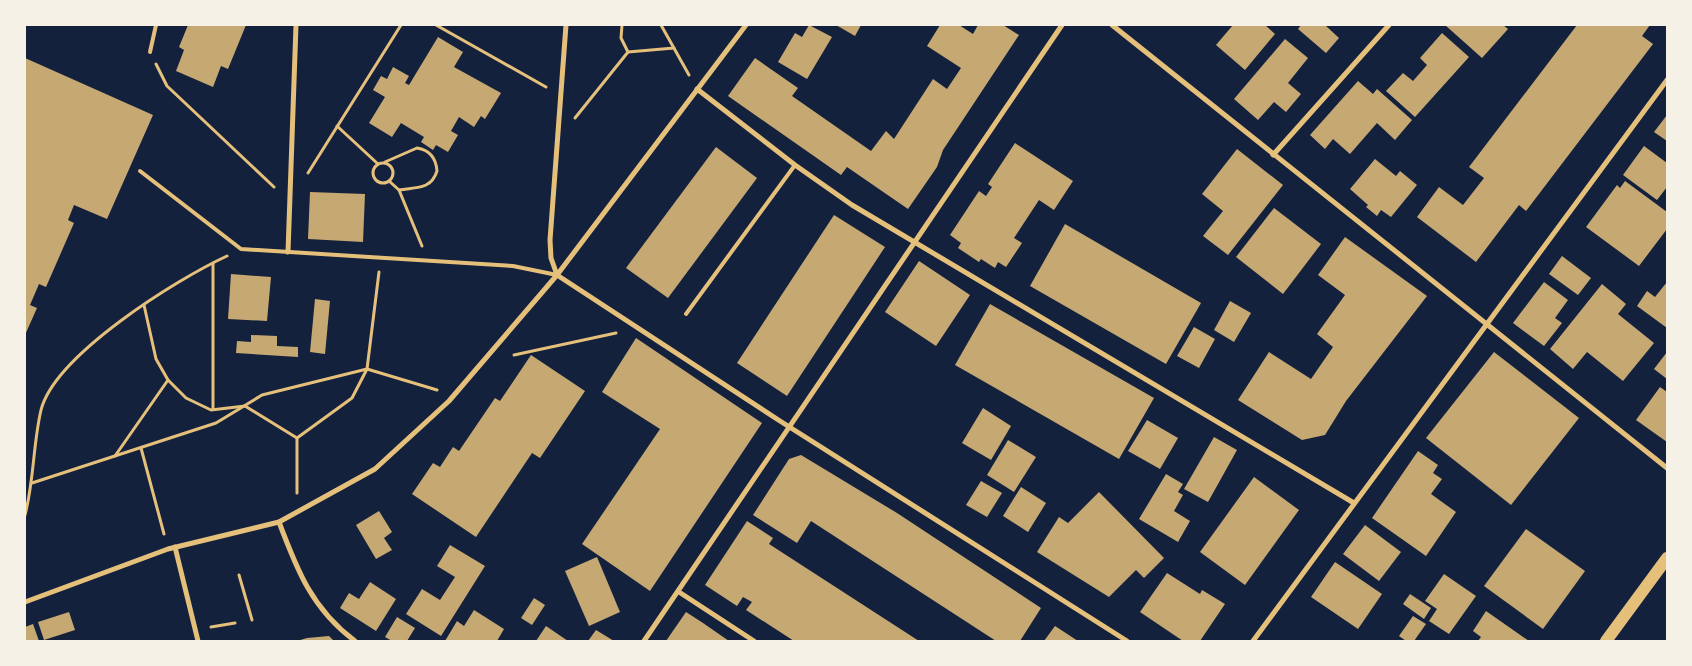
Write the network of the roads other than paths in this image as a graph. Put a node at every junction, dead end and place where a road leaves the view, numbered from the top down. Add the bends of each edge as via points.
1 (156, 25) edge
2 (296, 25) edge
3 (566, 25) edge
4 (746, 25) edge
5 (1062, 25) edge
6 (1112, 25) edge
7 (1389, 25) edge
8 (150, 52) road end
9 (1667, 80) edge
10 (697, 89) junction
11 (1273, 155) junction
12 (795, 165) junction
13 (140, 171) dead end
14 (914, 242) junction
15 (288, 252) junction
16 (557, 275) junction
17 (686, 314) dead end
18 (1488, 324) junction
19 (790, 428) junction
20 (1667, 468) edge
21 (1354, 503) junction
22 (279, 522) junction
23 (175, 547) junction
24 (1667, 558) edge
25 (679, 592) junction
26 (25, 602) edge
27 (198, 641) edge
28 (355, 641) edge
29 (644, 641) edge
30 (754, 641) edge
31 (1127, 641) edge
32 (1253, 641) edge
33 (1606, 641) edge

1 - 8 lane
2 - 15 street
3 - 16 street via 550,240 551,258
4 - 10 street
5 - 14 street
6 - 11 street
7 - 11 street
9 - 18 street
10 - 12 street
10 - 16 street
11 - 18 street
12 - 14 street
12 - 17 lane
13 - 15 lane via 241,249
14 - 19 street
14 - 21 street
15 - 16 lane via 513,266
16 - 19 street
16 - 22 street via 454,395 375,468
18 - 20 street
18 - 21 street
19 - 25 street
19 - 31 street
21 - 32 street
22 - 23 street
22 - 28 street via 293,561 321,610
23 - 26 street
23 - 27 street
24 - 33 main road
25 - 29 street
25 - 30 street

